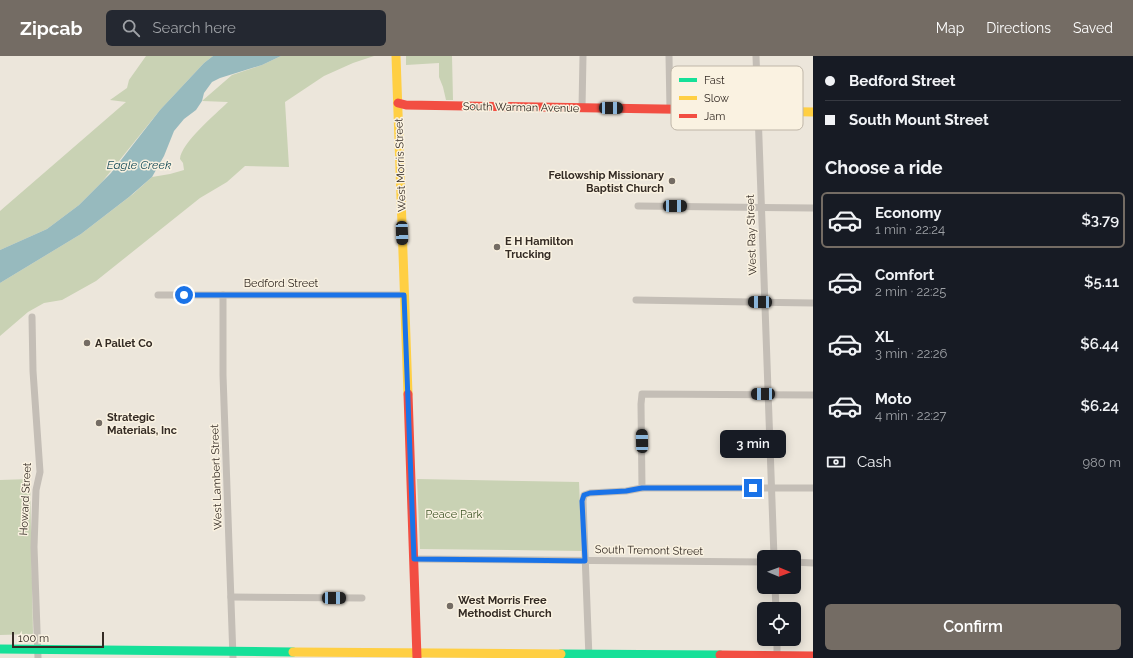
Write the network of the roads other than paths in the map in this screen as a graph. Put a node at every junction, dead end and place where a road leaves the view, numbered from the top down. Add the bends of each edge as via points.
1 (396, 56) edge
2 (583, 56) edge
3 (669, 56) edge
4 (756, 56) edge
5 (756, 66) edge
6 (398, 103) junction
7 (582, 108) junction
8 (670, 109) joint
9 (803, 112) edge
10 (813, 112) edge
11 (759, 130) edge
12 (638, 206) dead end
13 (761, 207) junction
14 (813, 208) edge
15 (158, 295) dead end
16 (223, 295) junction
17 (404, 295) junction
18 (636, 300) dead end
19 (765, 302) junction
20 (813, 303) edge
21 (32, 317) dead end
22 (768, 394) junction
23 (813, 395) edge
24 (642, 488) junction
25 (771, 488) junction
26 (813, 488) edge
27 (774, 550) edge
28 (414, 559) junction
29 (585, 561) junction
30 (757, 562) edge
31 (801, 562) edge
32 (813, 562) edge
33 (231, 597) junction
34 (362, 598) dead end
35 (777, 646) edge
36 (0, 649) edge
37 (38, 654) edge
38 (232, 655) edge
39 (417, 655) edge
40 (589, 656) edge
41 (813, 656) edge
42 (777, 657) edge

1 - 6 main road, West Morris Street
2 - 7 street
3 - 8 street
4 - 5 street, West Ray Street
6 - 7 main road, South Warman Avenue
6 - 17 main road, West Morris Street
7 - 8 main road, South Warman Avenue
9 - 10 main road, South Warman Avenue
11 - 13 street, West Ray Street
12 - 13 street
13 - 14 street
13 - 19 street, West Ray Street
15 - 16 street, Bedford Street
16 - 17 street, Bedford Street
16 - 33 street, West Lambert Street
17 - 28 main road, West Morris Street
18 - 19 street
19 - 20 street
19 - 22 street, West Ray Street
21 - 37 street, Howard Street via 40,472 36,490 34,547
22 - 23 street
22 - 24 street via 642,394
22 - 25 street, West Ray Street
24 - 25 street
24 - 29 street via 584,495 582,501
25 - 26 street
25 - 27 street, West Ray Street
28 - 29 street, South Tremont Street
28 - 39 main road, West Morris Street
29 - 30 street, South Tremont Street
29 - 40 street
31 - 32 street
33 - 34 street
33 - 38 street, West Lambert Street
35 - 42 street
36 - 37 main road
37 - 38 main road
38 - 39 main road
39 - 40 main road
40 - 42 main road
41 - 42 main road

